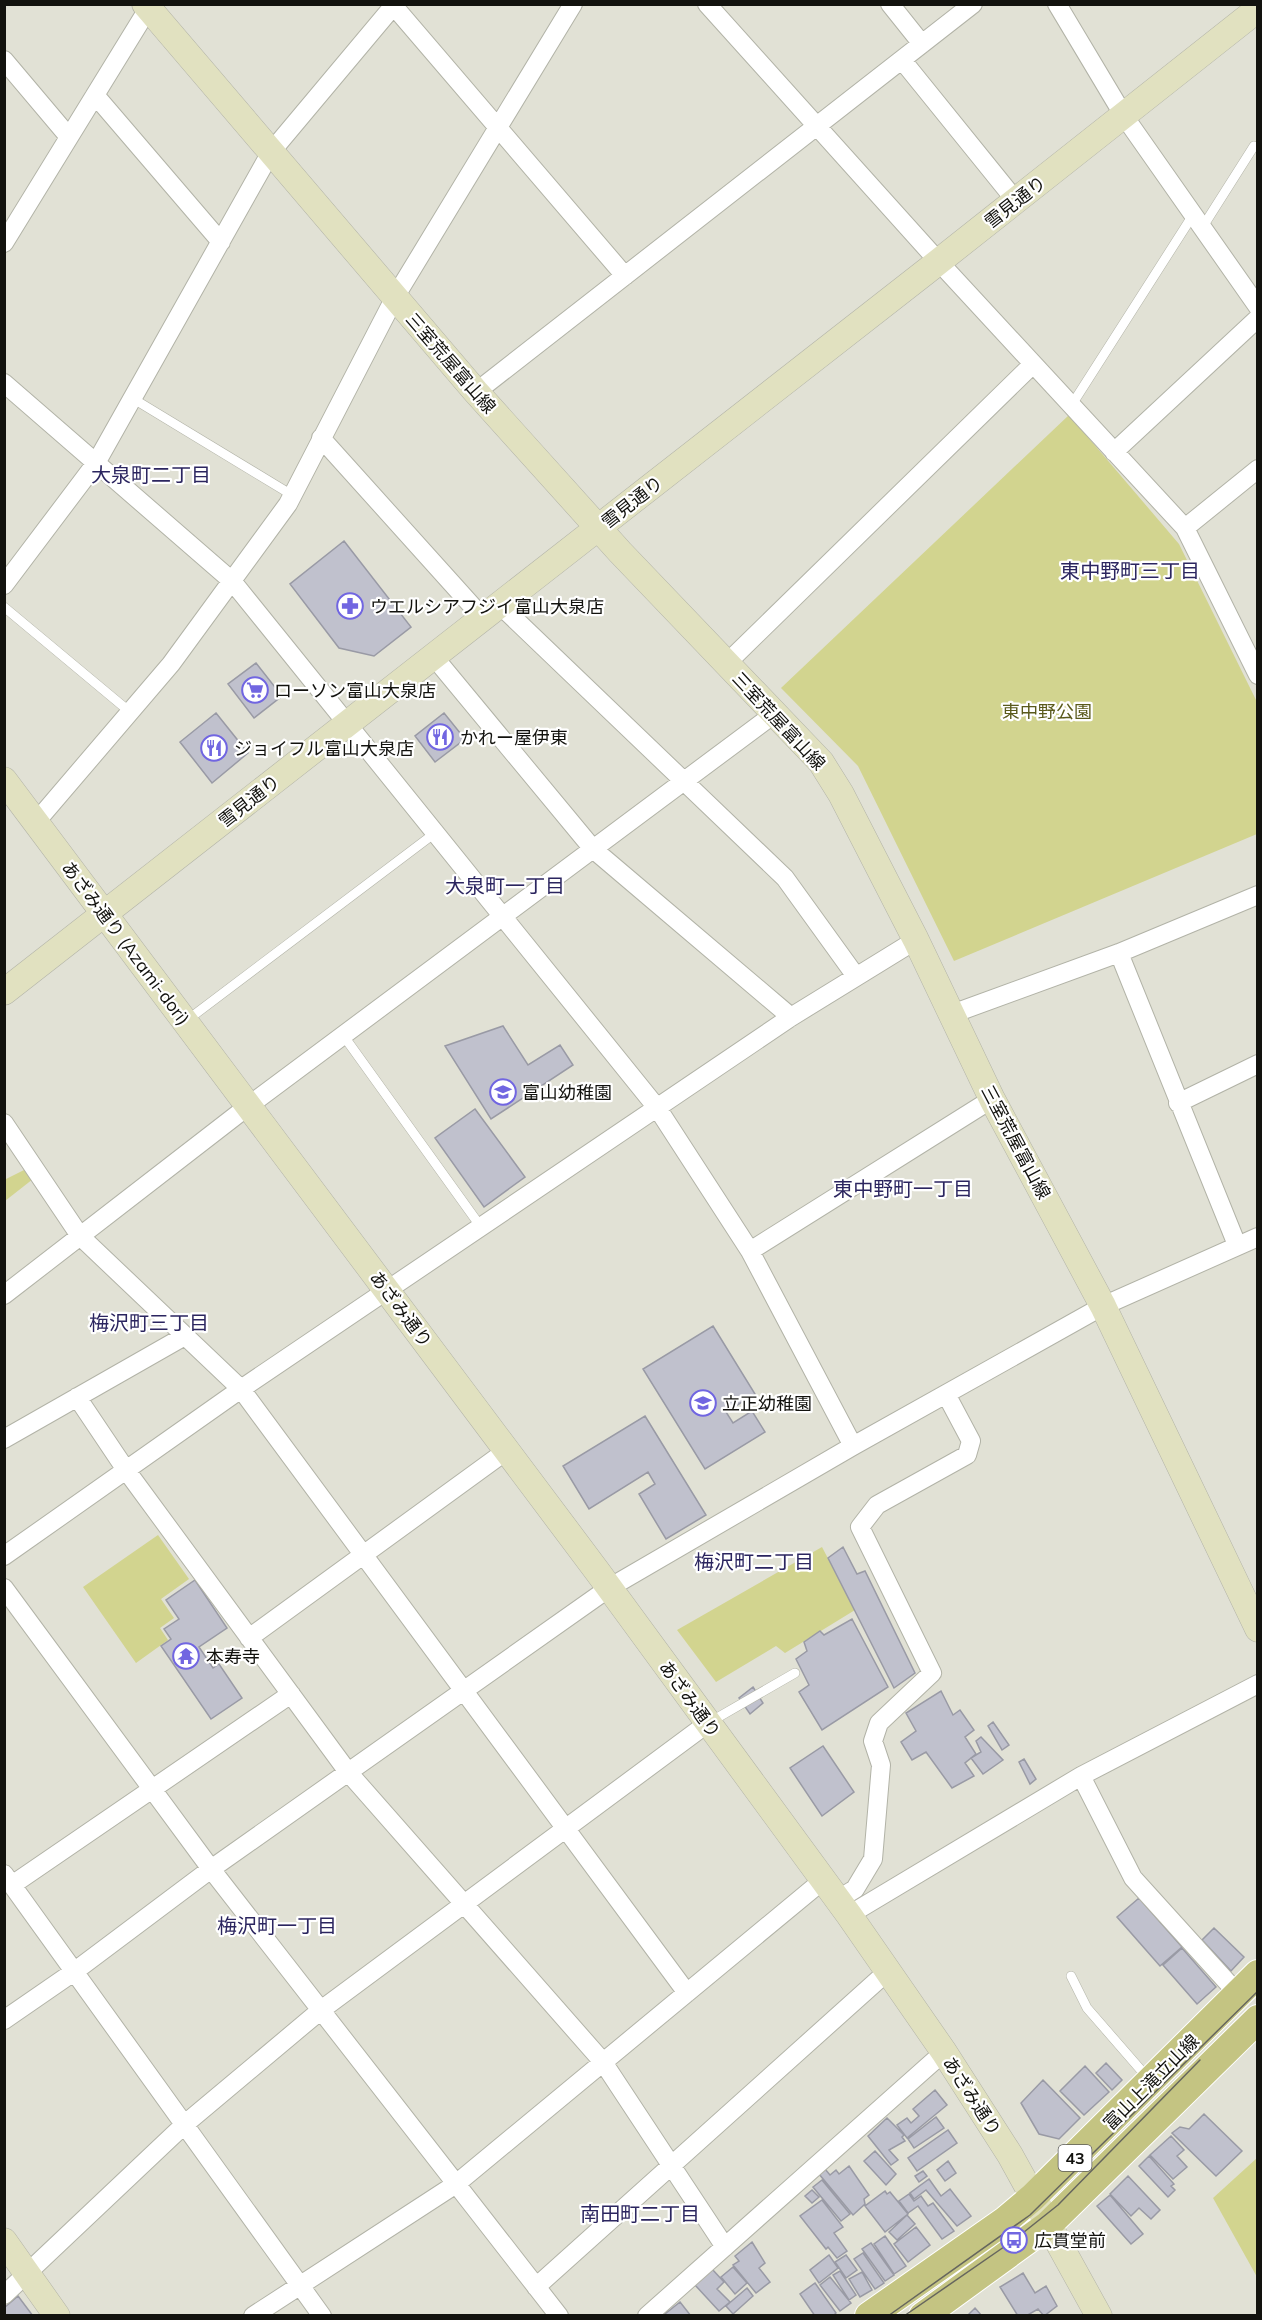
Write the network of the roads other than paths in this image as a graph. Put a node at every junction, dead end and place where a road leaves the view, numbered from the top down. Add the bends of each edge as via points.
1 (573, 4) edge
2 (707, 4) edge
3 (890, 4) edge
4 (973, 4) edge
5 (1057, 4) edge
6 (393, 5) edge
7 (148, 6) edge
8 (1257, 9) edge
9 (922, 44) junction
10 (4, 60) edge
11 (902, 60) junction
12 (95, 95) junction
13 (1124, 116) junction
14 (817, 126) junction
15 (497, 128) junction
16 (69, 137) junction
17 (1254, 146) dead end
18 (271, 152) junction
19 (1016, 201) junction
20 (1198, 222) junction
21 (221, 242) junction
22 (4, 243) edge
23 (939, 262) junction
24 (625, 276) junction
25 (395, 297) junction
26 (1257, 307) edge
27 (1257, 318) edge
28 (1033, 364) junction
29 (4, 383) edge
30 (476, 392) junction
31 (132, 398) junction
32 (1071, 406) junction
33 (321, 438) junction
34 (1114, 452) junction
35 (96, 463) junction
36 (1257, 469) edge
37 (292, 495) junction
38 (599, 528) junction
39 (1185, 528) junction
40 (232, 582) junction
41 (4, 585) edge
42 (4, 607) edge
43 (491, 612) junction
44 (434, 657) junction
45 (726, 664) junction
46 (1256, 668) edge
47 (130, 712) junction
48 (774, 714) junction
49 (347, 724) junction
50 (4, 780) edge
51 (683, 782) junction
52 (36, 822) junction
53 (435, 833) junction
54 (593, 849) junction
55 (1257, 895) edge
56 (104, 915) junction
57 (502, 916) junction
58 (916, 940) junction
59 (1119, 953) junction
60 (855, 975) junction
61 (4, 992) edge
62 (952, 1014) junction
63 (791, 1017) junction
64 (186, 1022) junction
65 (344, 1035) junction
66 (1257, 1064) edge
67 (992, 1099) junction
68 (1179, 1103) junction
69 (247, 1107) junction
70 (658, 1109) junction
71 (4, 1123) edge
72 (481, 1227) junction
73 (80, 1236) junction
74 (1257, 1237) edge
75 (1238, 1245) junction
76 (750, 1251) junction
77 (387, 1290) junction
78 (4, 1295) edge
79 (1103, 1306) junction
80 (183, 1337) junction
81 (241, 1389) junction
82 (946, 1394) junction
83 (77, 1397) junction
84 (4, 1438) edge
85 (853, 1446) junction
86 (506, 1451) junction
87 (126, 1470) junction
88 (363, 1555) junction
89 (4, 1556) edge
90 (4, 1588) edge
91 (609, 1588) junction
92 (1257, 1629) edge
93 (249, 1638) junction
94 (795, 1673) dead end
95 (1257, 1684) edge
96 (465, 1690) junction
97 (291, 1694) junction
98 (708, 1723) junction
99 (348, 1772) junction
100 (1081, 1776) junction
101 (153, 1789) junction
102 (566, 1828) junction
103 (211, 1869) junction
104 (8, 1879) edge
105 (836, 1899) junction
106 (464, 1904) junction
107 (75, 1971) junction
108 (888, 1971) junction
109 (1071, 1976) dead end
110 (1248, 1984) edge
111 (687, 1993) junction
112 (321, 2010) junction
113 (1257, 2019) edge
114 (4, 2020) edge
115 (944, 2052) junction
116 (603, 2062) junction
117 (1140, 2069) dead end
118 (185, 2124) junction
119 (672, 2166) junction
120 (456, 2184) junction
121 (1033, 2197) junction
122 (1048, 2225) junction
123 (4, 2241) edge
124 (724, 2247) junction
125 (28, 2274) junction
126 (300, 2285) junction
127 (536, 2287) junction
128 (4, 2295) edge
129 (57, 2316) edge
130 (254, 2316) edge
131 (322, 2316) edge
132 (559, 2316) edge
133 (647, 2316) edge
134 (869, 2316) edge
135 (923, 2316) edge
136 (1099, 2316) edge

1 - 15 street
2 - 14 street
3 - 9 street
4 - 9 street
5 - 13 street
6 - 15 street
6 - 18 street
7 - 12 street
7 - 18 street, 三室荒屋富山線
8 - 13 street, 雪見通り
9 - 11 street
10 - 16 street
11 - 14 street
11 - 19 street
12 - 16 street
12 - 21 street
13 - 19 street, 雪見通り
13 - 20 street
14 - 23 street
14 - 24 street
15 - 24 street
15 - 25 street
16 - 22 street
17 - 20 lane
18 - 21 street
18 - 25 street, 三室荒屋富山線
19 - 23 street, 雪見通り
20 - 26 street
20 - 32 lane
21 - 31 street
23 - 28 street
23 - 38 street, 雪見通り
24 - 30 street
25 - 30 street, 三室荒屋富山線
25 - 33 street
27 - 34 street
28 - 32 street
28 - 45 street
29 - 35 street
30 - 38 street, 三室荒屋富山線
31 - 35 street
31 - 37 lane
32 - 34 street
33 - 37 street
33 - 43 street
34 - 39 street
35 - 40 street
35 - 41 street
36 - 39 street
37 - 40 street
38 - 43 street, 雪見通り
38 - 45 street, 三室荒屋富山線
39 - 46 street
40 - 47 street
40 - 49 street
42 - 47 lane
43 - 44 street, 雪見通り
43 - 51 street
44 - 49 street, 雪見通り
44 - 54 street
45 - 48 street, 三室荒屋富山線
47 - 52 street
48 - 51 street
48 - 58 street, 三室荒屋富山線 via 821,762
49 - 53 street
49 - 56 street, 雪見通り
50 - 52 street, あざみ通り (Azami-dori)
51 - 54 street
51 - 60 street via 784,878
52 - 56 street, あざみ通り (Azami-dori)
53 - 57 street
53 - 64 lane
54 - 57 street
54 - 63 street
55 - 59 street
56 - 61 street, 雪見通り
56 - 64 street, あざみ通り (Azami-dori)
57 - 65 street
57 - 70 street
58 - 60 street
58 - 62 street, 三室荒屋富山線
59 - 62 street
59 - 68 street
60 - 63 street
62 - 67 street, 三室荒屋富山線
63 - 70 street
64 - 69 street, あざみ通り (Azami-dori)
65 - 69 street
65 - 72 lane
66 - 68 street
67 - 76 street
67 - 79 street, 三室荒屋富山線
68 - 75 street
69 - 73 street
69 - 77 street, あざみ通り
70 - 72 street
70 - 76 street
71 - 73 street
72 - 77 street
73 - 78 street
73 - 80 street
74 - 75 street
75 - 79 street
76 - 85 street
77 - 81 street
77 - 86 street, あざみ通り
79 - 82 street
79 - 92 street, 三室荒屋富山線
80 - 81 street
80 - 83 street
81 - 87 street
81 - 88 street
82 - 85 street
82 - 105 street via 971,1441 967,1455 877,1505 860,1527 932,1673 879,1723 873,1741 881,1765 873,1859 855,1889
83 - 84 street
83 - 87 street
85 - 91 street
86 - 88 street
86 - 91 street, あざみ通り
87 - 89 street
87 - 93 street
88 - 93 street
88 - 96 street
90 - 101 street
91 - 96 street
91 - 98 street, あざみ通り
93 - 97 street
94 - 98 lane
95 - 100 street
96 - 99 street
96 - 102 street
97 - 99 street
97 - 101 street
98 - 102 street
98 - 105 street, あざみ通り
99 - 103 street
99 - 106 street
100 - 105 street
100 - 110 street via 1133,1878
101 - 103 street
101 - 104 street
102 - 106 street
102 - 111 street
103 - 107 street
103 - 112 street
104 - 107 street
105 - 108 street, あざみ通り
105 - 111 street
106 - 112 street
106 - 116 street
107 - 114 street
107 - 118 street
108 - 115 street, あざみ通り
108 - 119 street
109 - 117 lane via 1086,2008
110 - 121 main road, 富山上滝立山線 / 43
111 - 116 street
112 - 118 street
112 - 120 street
113 - 122 main road, 富山上滝立山線 / 43
115 - 121 street, あざみ通り
115 - 124 street
116 - 119 street
116 - 120 street
118 - 125 street
118 - 126 street
119 - 124 street
119 - 127 street
120 - 126 street
120 - 127 street
121 - 122 street, あざみ通り
121 - 134 main road, 富山上滝立山線 / 43
122 - 135 main road, 富山上滝立山線 / 43
122 - 136 street, あざみ通り
123 - 125 street
124 - 133 street
125 - 128 street
125 - 129 street
126 - 130 street
126 - 131 street
127 - 132 street

